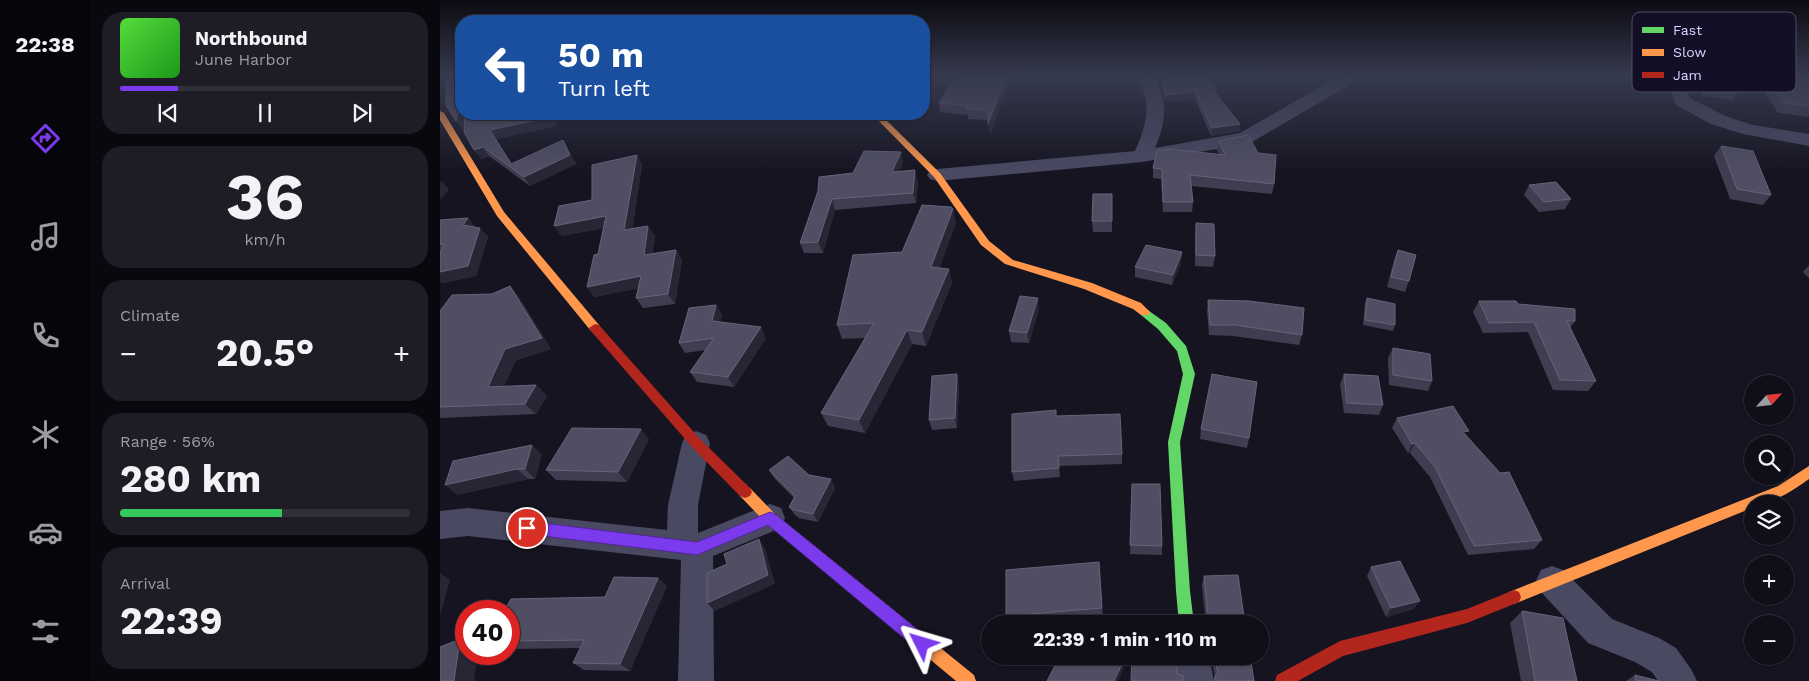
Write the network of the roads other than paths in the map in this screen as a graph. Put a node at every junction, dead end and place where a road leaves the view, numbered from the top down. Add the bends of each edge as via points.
1 (1157, 108) edge
2 (1297, 108) edge
3 (1695, 108) edge
4 (440, 113) edge
5 (882, 120) edge
6 (1809, 140) edge
7 (1142, 156) junction
8 (937, 175) junction
9 (696, 443) junction
10 (1809, 472) edge
11 (770, 518) junction
12 (440, 525) edge
13 (690, 547) junction
14 (1552, 581) junction
15 (1186, 615) edge
16 (1193, 665) edge
17 (696, 681) edge
18 (968, 681) edge
19 (1196, 681) edge
20 (1283, 681) edge
21 (1679, 681) edge

1 - 7 street via 1155,128
2 - 7 street via 1245,138
3 - 6 street via 1718,120 1750,130
4 - 9 street via 500,214 609,346
5 - 8 street
7 - 8 street
8 - 15 street via 985,243 1009,262 1088,286 1137,306 1162,326 1182,349 1188,374 1174,442
9 - 11 street
9 - 13 street via 683,506
10 - 14 street via 1783,490
11 - 13 street
11 - 18 street
12 - 13 street via 468,522
13 - 17 street
14 - 20 street via 1467,616 1340,649
14 - 21 street via 1600,631 1664,660
16 - 19 street

